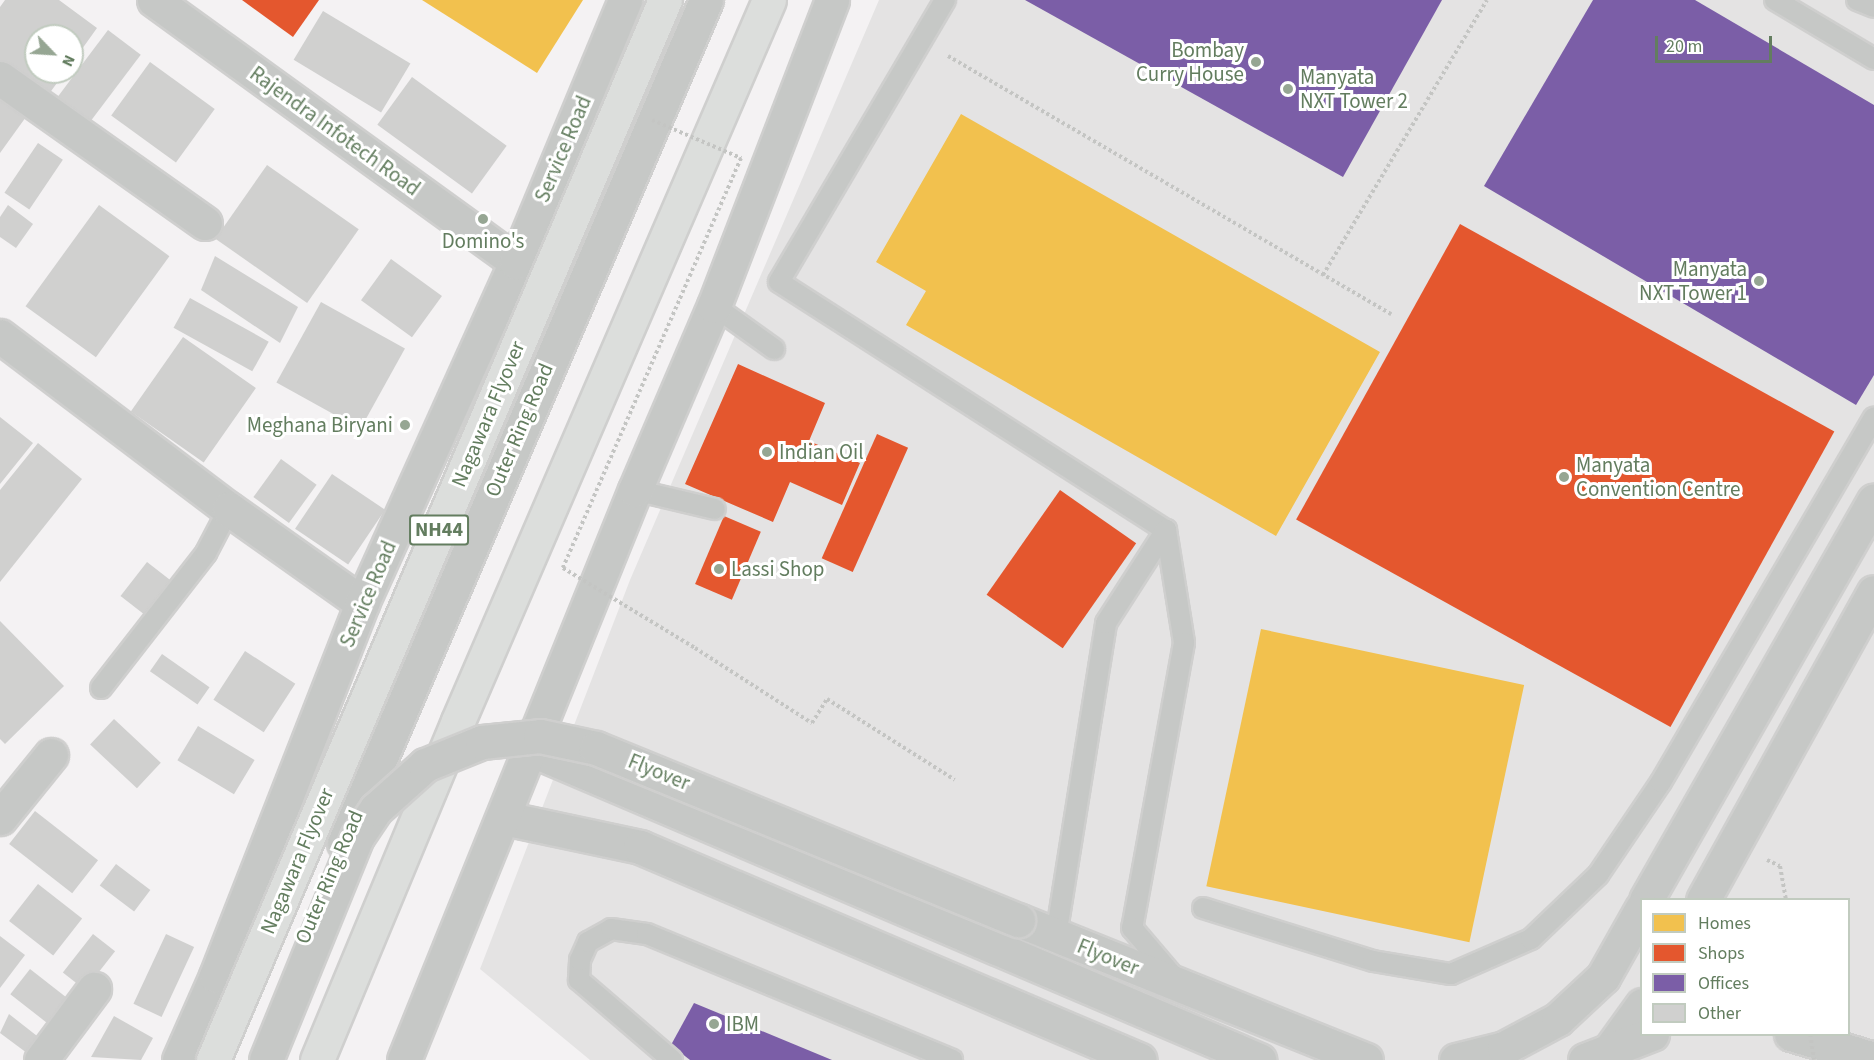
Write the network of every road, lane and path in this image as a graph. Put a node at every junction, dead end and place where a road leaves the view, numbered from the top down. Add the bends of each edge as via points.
1 (154, 0) edge
2 (625, 0) edge
3 (665, 0) edge
4 (706, 0) edge
5 (768, 0) edge
6 (832, 0) edge
7 (945, 0) edge
8 (1487, 0) edge
9 (1775, 0) edge
10 (1857, 0) edge
11 (1874, 7) edge
12 (921, 40) junction
13 (1874, 59) edge
14 (0, 78) edge
15 (642, 116) dead end
16 (205, 223) dead end
17 (516, 262) junction
18 (1323, 275) junction
19 (714, 306) junction
20 (1391, 314) dead end
21 (0, 336) edge
22 (774, 349) dead end
23 (1874, 418) edge
24 (635, 490) junction
25 (1874, 500) edge
26 (229, 509) junction
27 (715, 509) dead end
28 (1166, 530) junction
29 (1874, 592) edge
30 (362, 603) junction
31 (101, 688) dead end
32 (530, 749) junction
33 (51, 755) dead end
34 (955, 780) dead end
35 (0, 818) edge
36 (504, 818) junction
37 (1647, 898) edge
38 (1705, 898) edge
39 (1203, 908) dead end
40 (1640, 910) edge
41 (1056, 936) junction
42 (94, 989) dead end
43 (1201, 996) junction
44 (1640, 1006) edge
45 (1649, 1036) edge
46 (1794, 1036) edge
47 (1810, 1036) edge
48 (1598, 1054) edge
49 (1356, 1056) edge
50 (1874, 1059) edge
51 (41, 1060) edge
52 (179, 1060) edge
53 (213, 1060) edge
54 (252, 1060) edge
55 (266, 1060) edge
56 (317, 1060) edge
57 (404, 1060) edge
58 (672, 1060) edge
59 (951, 1060) edge
60 (1140, 1060) edge
61 (1259, 1060) edge
62 (1378, 1060) edge
63 (1456, 1060) edge
64 (1814, 1060) edge

1 - 17 street, Rajendra Infotech Road
2 - 17 street, Service Road
3 - 53 highway, Nagawara Flyover / NH44, bridge
4 - 54 street, Outer Ring Road / NH44
5 - 56 highway
6 - 19 street
7 - 12 lane
8 - 18 path
9 - 13 lane
10 - 11 lane
12 - 18 path
12 - 28 lane via 779,282
14 - 16 street
15 - 34 path, bridge via 741,158 563,568 812,723 827,699
17 - 30 street, Service Road
18 - 20 path
19 - 22 lane
19 - 24 street
21 - 26 street
23 - 39 lane via 1661,782 1598,875 1531,939 1451,974 1373,961
24 - 27 lane
24 - 32 street
25 - 37 street
26 - 30 street
26 - 31 lane via 206,553
28 - 41 lane via 1106,622
28 - 43 lane via 1184,643 1132,928 1165,969
29 - 38 street
30 - 52 street, Service Road via 216,976
32 - 36 street
32 - 61 street
33 - 35 street
36 - 57 street
36 - 60 street via 640,847
40 - 63 street via 1603,977 1558,1019 1504,1048
41 - 43 street, Flyover
41 - 55 street, Flyover, bridge via 607,752 540,736 482,742 425,765 376,810 357,837
42 - 51 street
43 - 49 street, Flyover
44 - 48 street
45 - 48 street
46 - 50 street
47 - 64 path, bridge
49 - 62 street, Flyover
58 - 59 lane via 579,980 579,960 588,942 611,929 647,934

